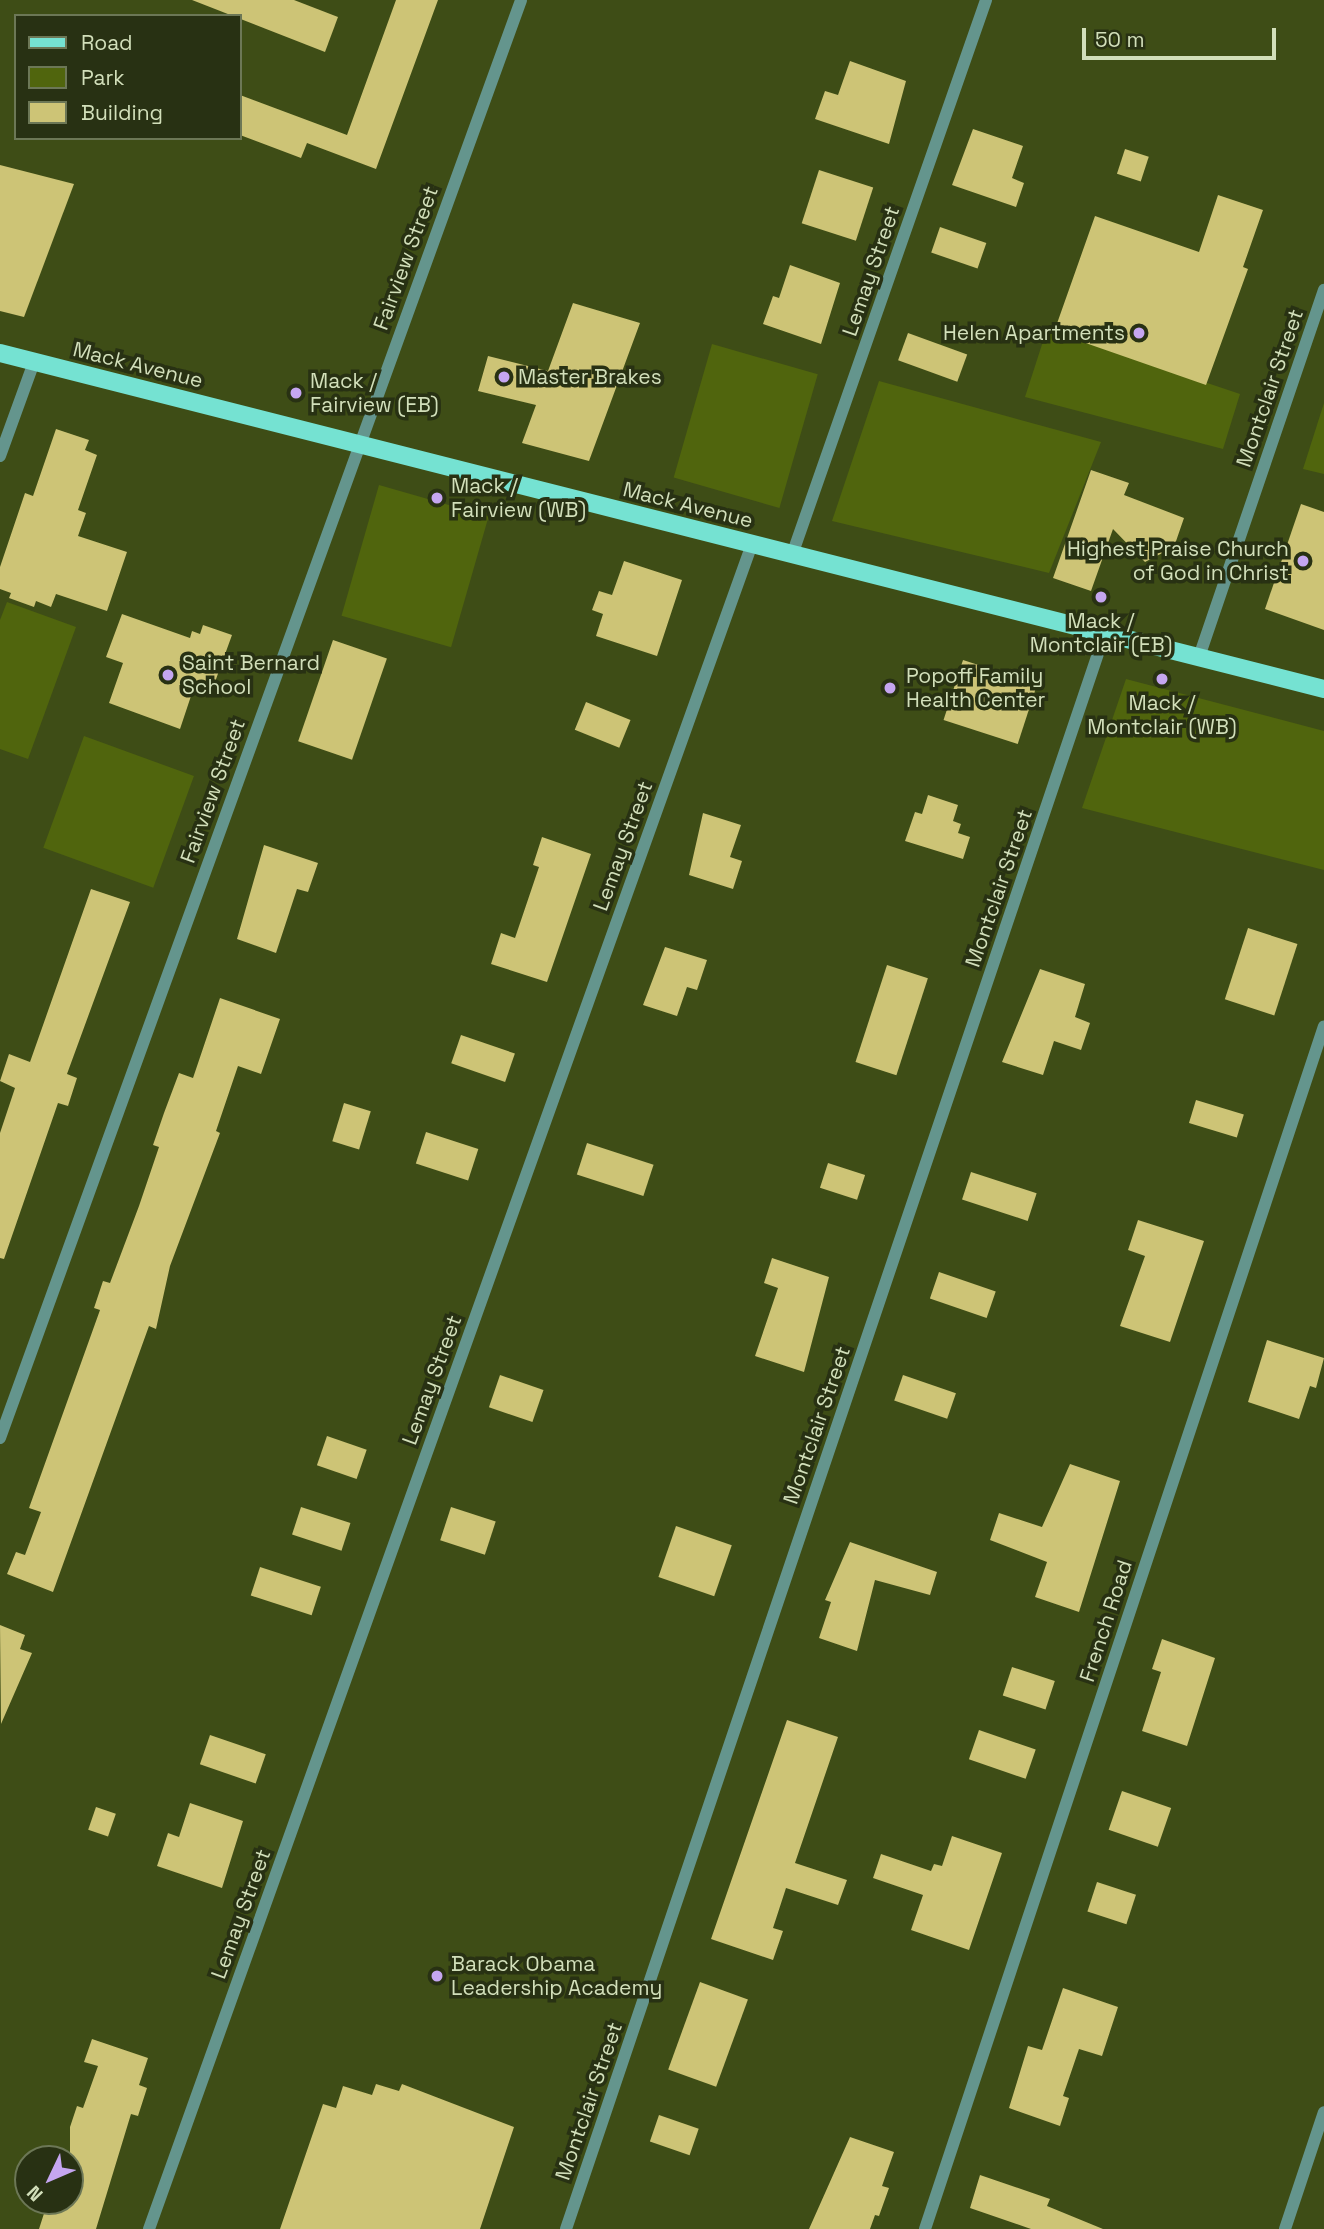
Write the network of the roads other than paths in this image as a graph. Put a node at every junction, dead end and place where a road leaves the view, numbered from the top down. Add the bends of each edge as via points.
1 (521, 0) edge
2 (986, 0) edge
3 (1324, 290) edge
4 (0, 353) edge
5 (34, 362) junction
6 (358, 444) junction
7 (0, 456) edge
8 (752, 544) junction
9 (792, 555) junction
10 (1105, 633) junction
11 (1199, 657) junction
12 (1324, 689) edge
13 (1324, 1026) edge
14 (0, 1437) edge
15 (1324, 2112) edge
16 (149, 2229) edge
17 (566, 2229) edge
18 (925, 2229) edge
19 (1285, 2229) edge

1 - 6 street, Fairview Street
2 - 9 street, Lemay Street
3 - 11 street, Montclair Street
4 - 5 main road, Mack Avenue
5 - 6 main road, Mack Avenue
5 - 7 street
6 - 8 main road, Mack Avenue
6 - 14 street, Fairview Street
8 - 9 main road, Mack Avenue
8 - 16 street, Lemay Street
9 - 10 main road, Mack Avenue
10 - 11 main road, Mack Avenue
10 - 17 street, Montclair Street
11 - 12 main road, Mack Avenue
13 - 18 street, French Road
15 - 19 street

